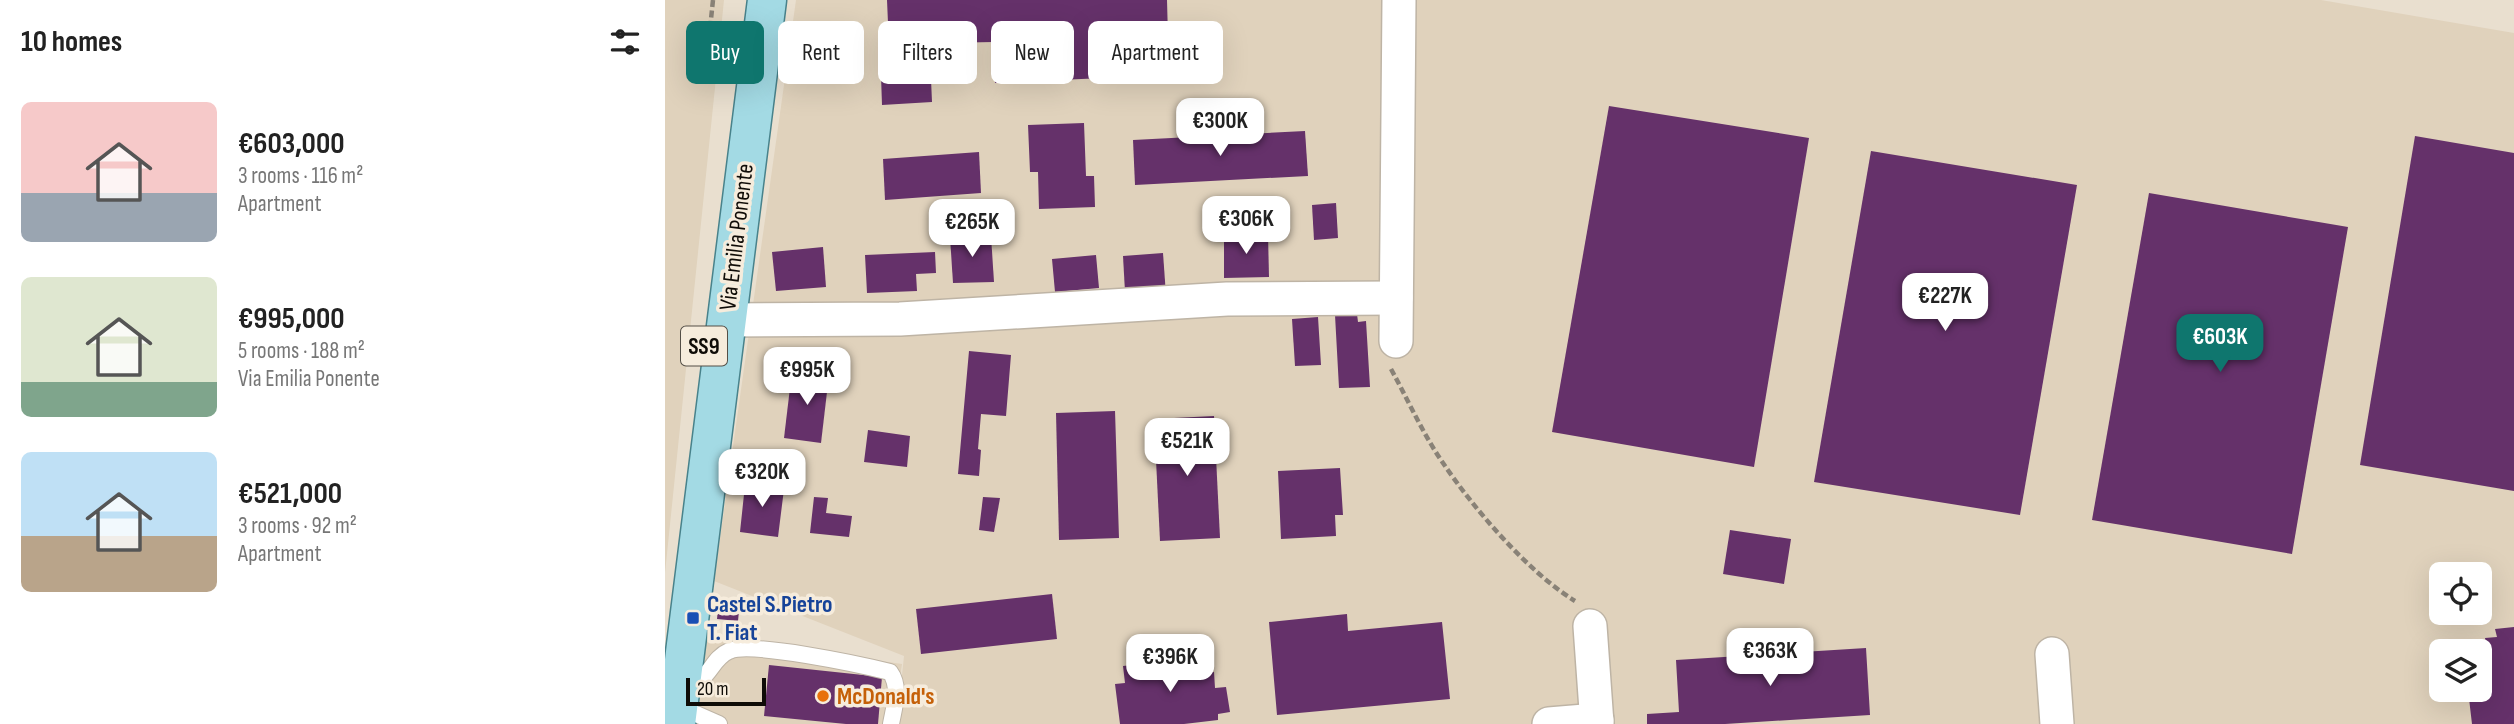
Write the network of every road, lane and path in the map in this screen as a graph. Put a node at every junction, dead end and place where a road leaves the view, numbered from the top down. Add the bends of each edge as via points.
1 (713, 0) edge
2 (739, 0) edge
3 (767, 0) edge
4 (1399, 0) edge
5 (711, 21) edge
6 (1396, 298) junction
7 (726, 320) junction
8 (1392, 351) joint
9 (1588, 615) joint
10 (2052, 654) dead end
11 (675, 702) edge
12 (1597, 722) edge
13 (719, 724) edge
14 (891, 724) edge
15 (1549, 724) edge
16 (2057, 724) edge

1 - 5 path
2 - 11 main road, Via Emilia Ponente / SS9
3 - 7 main road, Via Emilia Ponente / SS9
4 - 6 street
6 - 7 street via 1227,299 900,319
6 - 8 street
7 - 11 main road, Via Emilia Ponente / SS9
8 - 9 path via 1443,463 1484,515
9 - 12 street
10 - 16 street
11 - 13 lane
11 - 14 lane via 725,653 763,648 890,672 896,696
12 - 15 street

